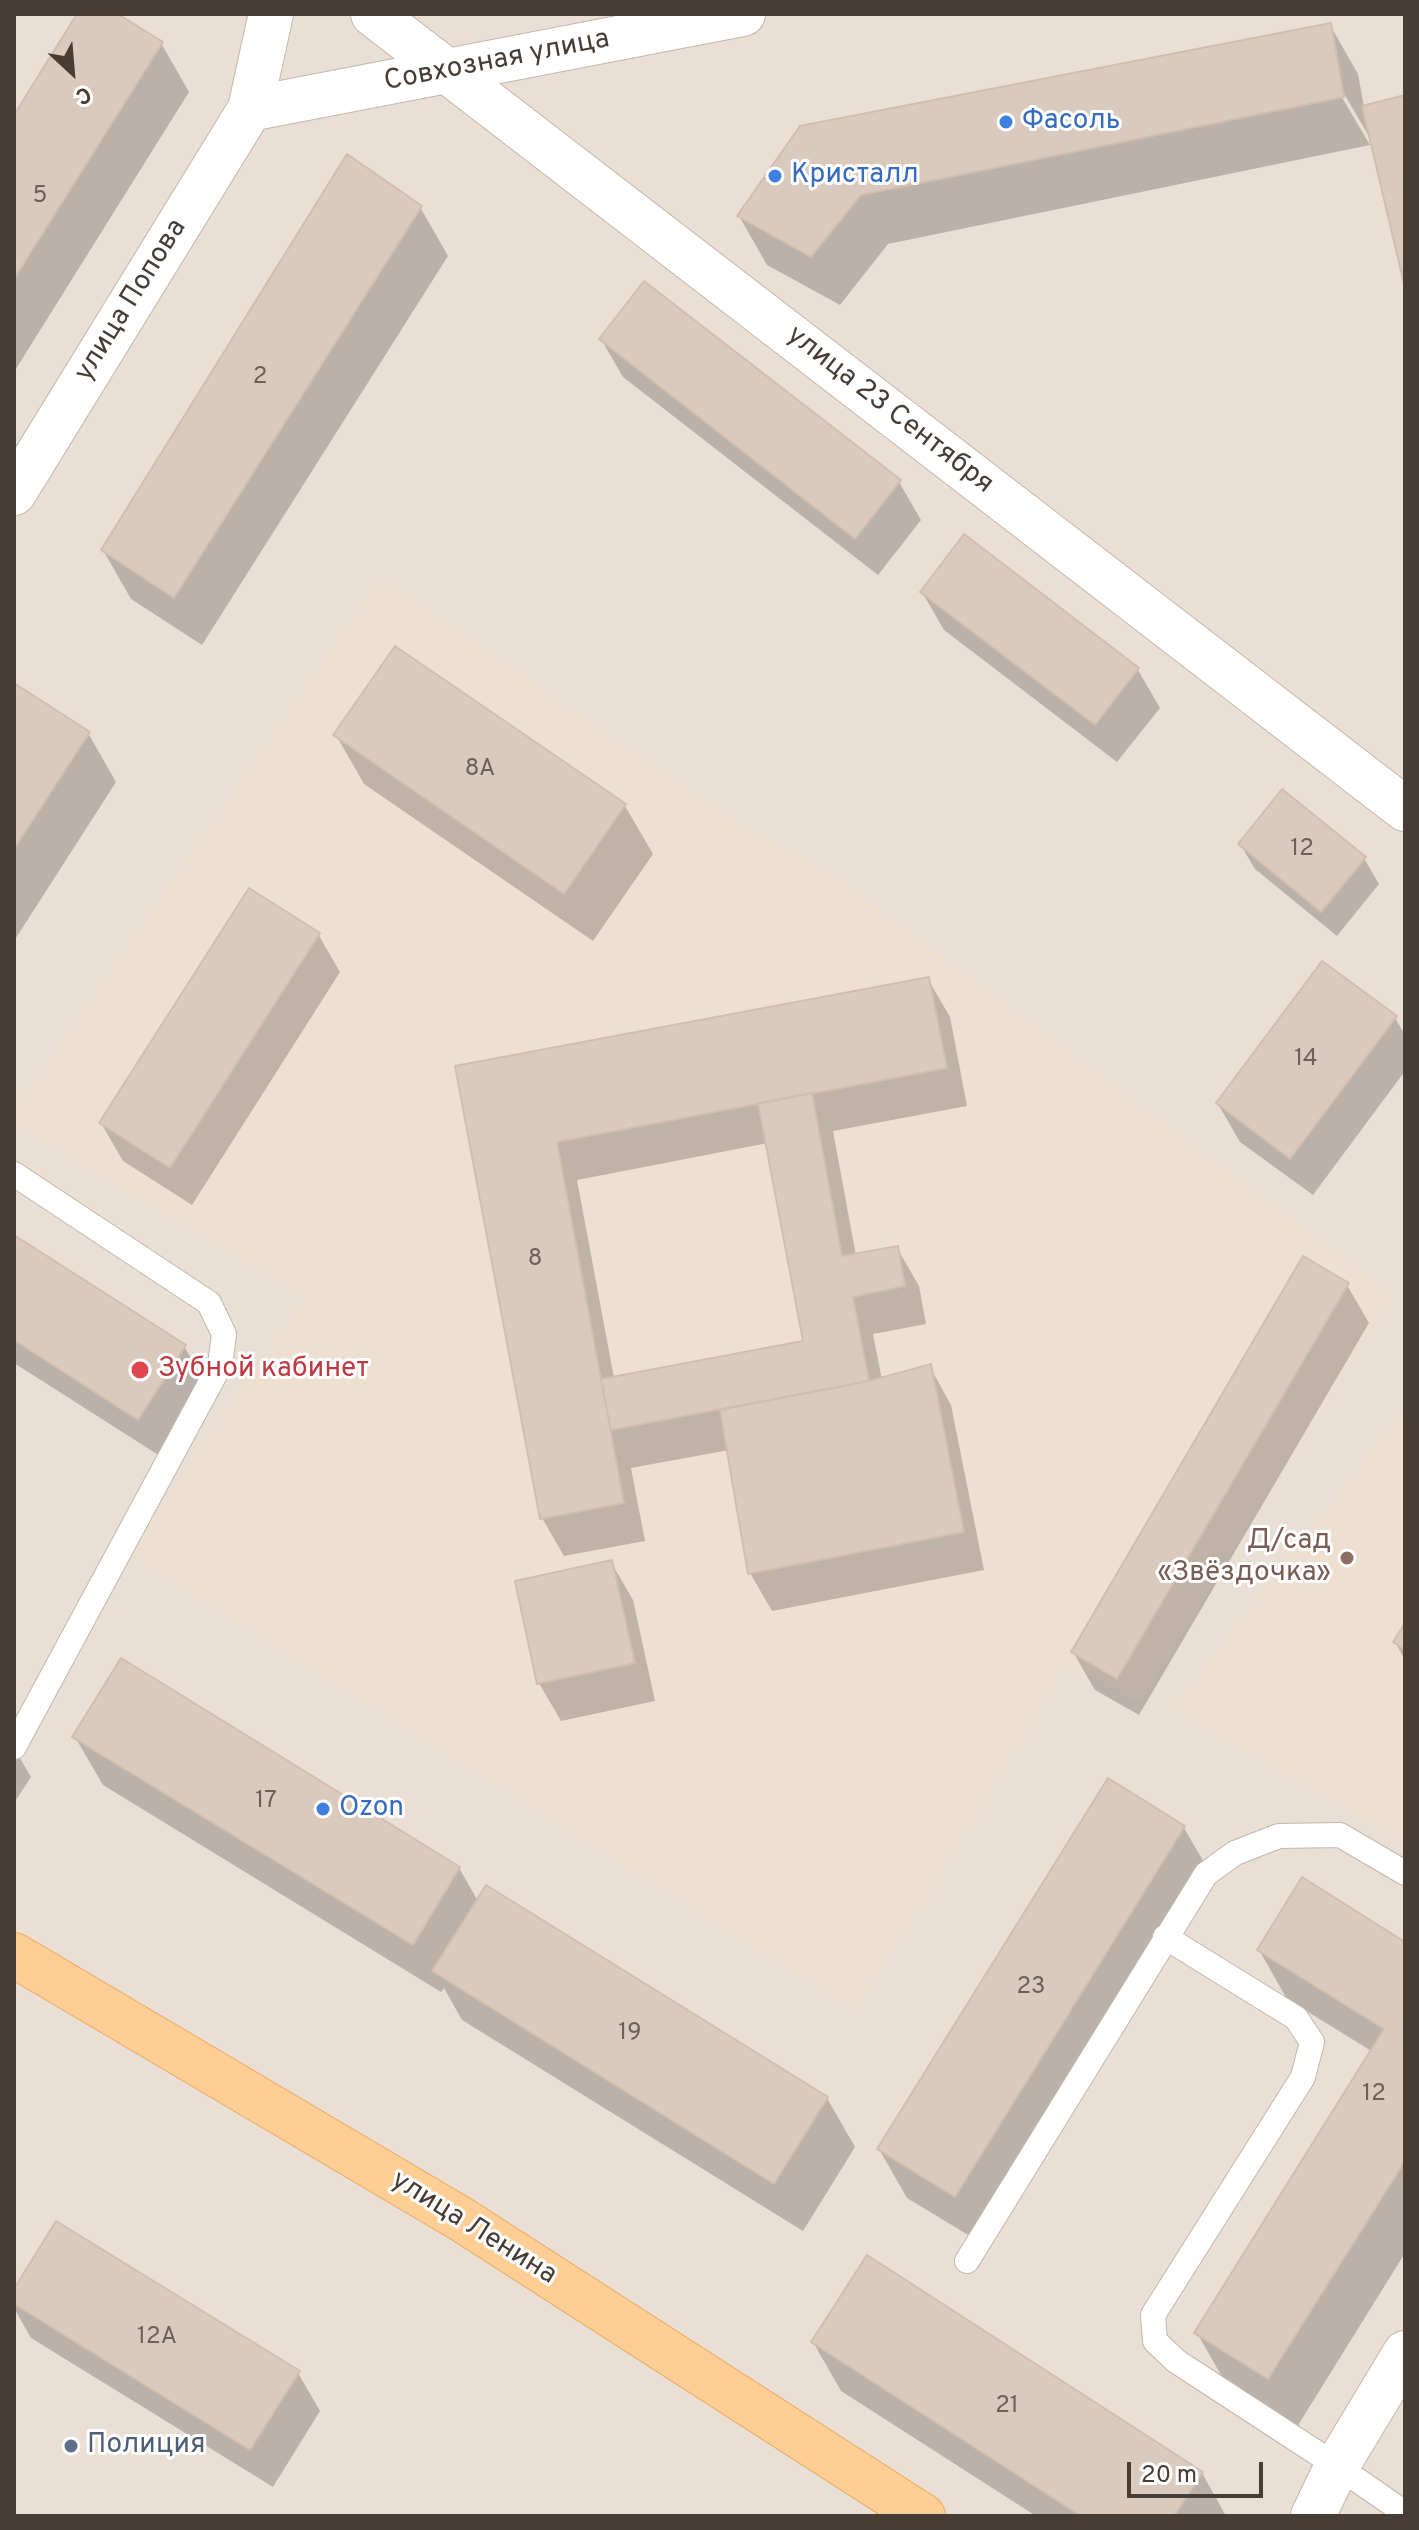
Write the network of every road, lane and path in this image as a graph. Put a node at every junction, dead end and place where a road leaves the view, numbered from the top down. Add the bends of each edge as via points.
1 (271, 14) edge
2 (373, 14) edge
3 (743, 14) edge
4 (449, 71) junction
5 (250, 109) junction
6 (14, 493) edge
7 (1405, 809) edge
8 (14, 1174) edge
9 (14, 1747) edge
10 (1405, 1873) edge
11 (1165, 1937) junction
12 (14, 1955) edge
13 (967, 2261) dead end
14 (1405, 2353) edge
15 (1337, 2466) junction
16 (1405, 2513) edge
17 (923, 2516) edge
18 (1313, 2516) edge

1 - 5 street
2 - 4 street, улица 23 Сентября
3 - 4 street, Совхозная улица
4 - 5 street, Совхозная улица
4 - 7 street, улица 23 Сентября
5 - 6 street, улица Попова
8 - 9 lane via 209,1303 224,1334 220,1365
10 - 11 lane via 1340,1835 1279,1836 1235,1853 1206,1874
11 - 13 lane
11 - 15 lane via 1296,2018 1312,2042 1303,2077 1153,2315 1155,2341 1176,2361
12 - 17 main road, улица Ленина via 461,2219
14 - 15 street
15 - 16 lane
15 - 18 street

